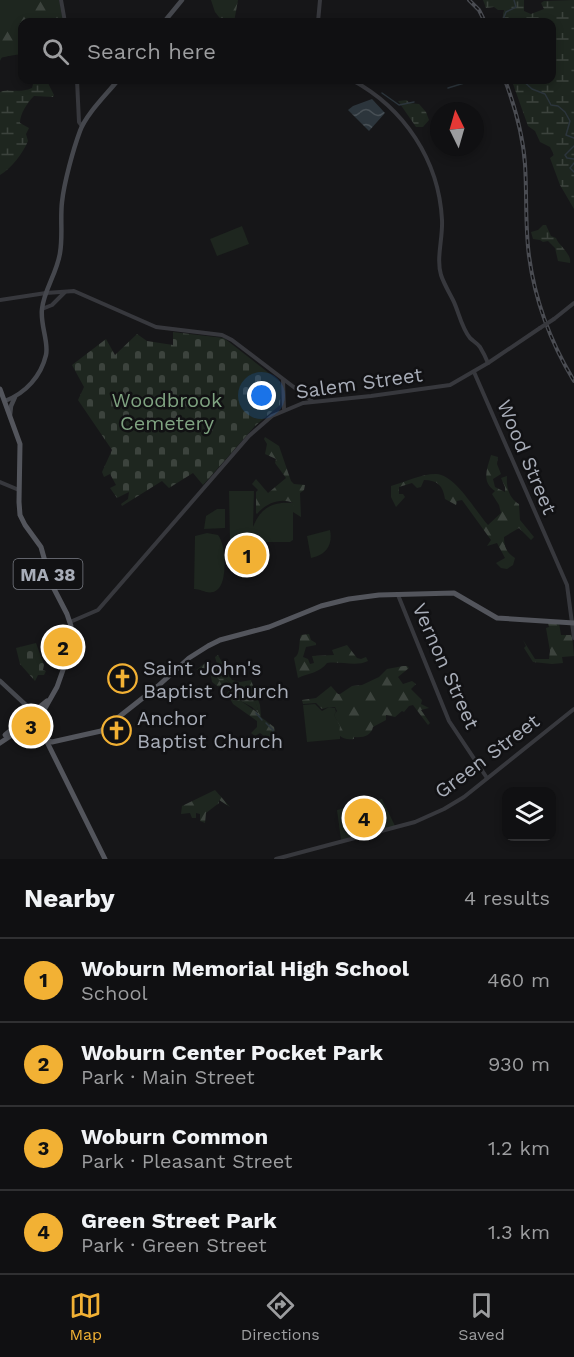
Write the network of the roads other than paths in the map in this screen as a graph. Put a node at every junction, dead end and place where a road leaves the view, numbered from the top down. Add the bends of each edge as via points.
1 (61, 0) edge
2 (182, 0) edge
3 (320, 0) edge
4 (64, 18) edge
5 (167, 18) edge
6 (318, 18) edge
7 (77, 84) edge
8 (115, 84) edge
9 (359, 84) edge
10 (82, 126) junction
11 (65, 291) junction
12 (46, 293) junction
13 (0, 300) edge
14 (573, 307) edge
15 (42, 309) junction
16 (488, 363) junction
17 (474, 372) junction
18 (283, 380) junction
19 (0, 389) edge
20 (10, 401) junction
21 (312, 401) junction
22 (284, 409) junction
23 (0, 482) edge
24 (19, 490) junction
25 (398, 596) junction
26 (70, 622) junction
27 (573, 623) edge
28 (574, 638) edge
29 (0, 681) edge
30 (48, 700) junction
31 (574, 709) edge
32 (34, 711) junction
33 (42, 720) junction
34 (17, 726) junction
35 (44, 728) junction
36 (15, 735) junction
37 (35, 737) junction
38 (0, 741) edge
39 (47, 742) junction
40 (487, 778) junction
41 (287, 858) edge
42 (105, 859) edge
43 (276, 859) edge

1 - 4 street
2 - 5 main road
3 - 6 street
7 - 10 street
8 - 10 main road
9 - 16 street via 394,111 426,157 441,207 441,275 468,335 480,346
10 - 12 main road via 62,197 59,258
11 - 12 street
11 - 15 street
11 - 18 street via 78,292 156,327 225,335
12 - 13 street
12 - 15 main road
14 - 16 street, Salem Street, bridge
15 - 20 main road via 46,355 34,381
16 - 17 street, Salem Street
17 - 21 street, Salem Street via 439,387
17 - 27 street, Wood Street via 567,585
18 - 21 street
18 - 22 street
19 - 20 main road, MA 38
20 - 24 main road, MA 38 via 21,450
21 - 22 street, Salem Street
22 - 26 street, Salem Street via 253,432 98,610
23 - 24 street
24 - 26 main road, MA 38 via 22,520 42,548 51,583
25 - 27 main road via 454,593 499,619
25 - 39 main road via 368,596 329,604 217,642 190,657 102,730
25 - 40 street, Vernon Street via 449,721
26 - 30 main road via 71,637 63,669
27 - 28 street, Wood Street
29 - 32 main road
30 - 32 main road
30 - 33 main road
31 - 40 street, Green Street
32 - 33 main road
32 - 34 main road
33 - 35 main road
34 - 36 main road
34 - 38 main road
35 - 37 main road via 42,735
35 - 39 main road
36 - 37 main road
36 - 38 main road
37 - 39 main road
39 - 42 main road
40 - 41 street, Green Street via 454,804 422,819
41 - 43 street, Green Street

